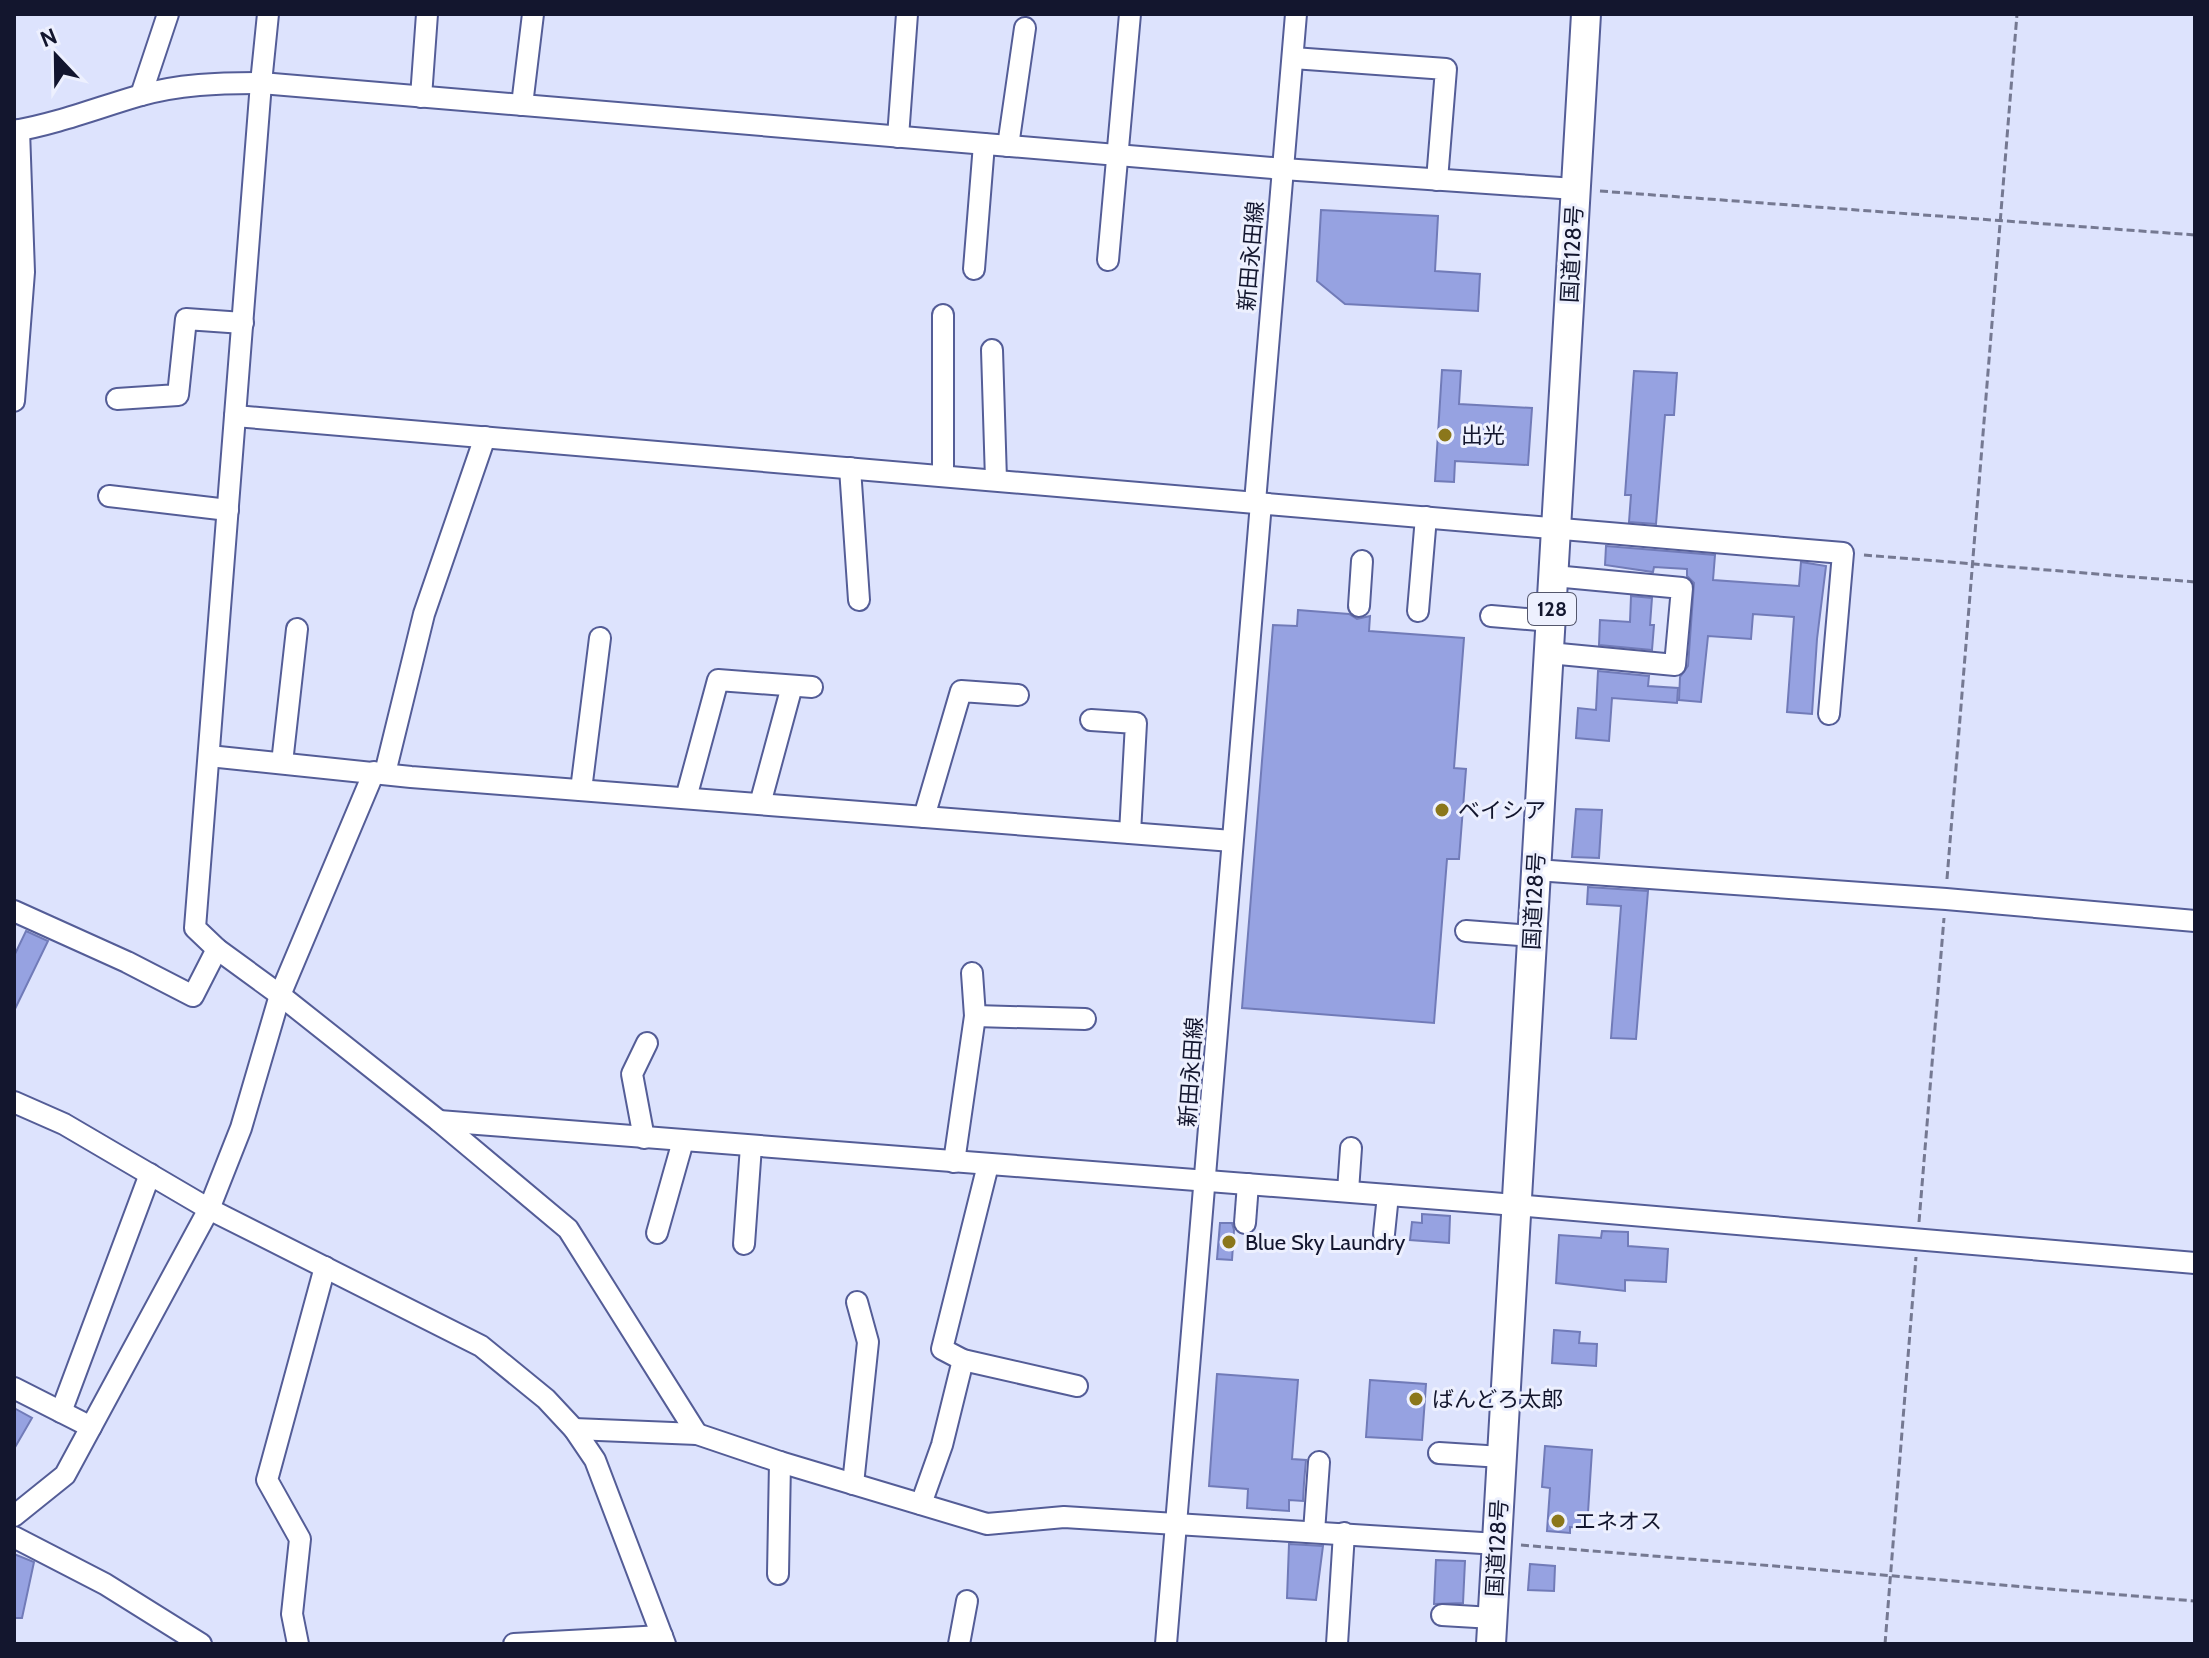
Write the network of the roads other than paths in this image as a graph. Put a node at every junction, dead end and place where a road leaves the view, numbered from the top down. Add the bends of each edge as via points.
1 (168, 14) edge
2 (268, 14) edge
3 (427, 14) edge
4 (533, 14) edge
5 (907, 14) edge
6 (1130, 14) edge
7 (1296, 14) edge
8 (1586, 14) edge
9 (1025, 28) dead end
10 (1293, 58) junction
11 (261, 83) junction
12 (141, 95) junction
13 (421, 97) junction
14 (522, 105) junction
15 (17, 131) edge
16 (898, 137) junction
17 (984, 144) junction
18 (1008, 146) junction
19 (1117, 155) junction
20 (1283, 169) junction
21 (1437, 180) junction
22 (1575, 189) junction
23 (1108, 260) dead end
24 (974, 269) dead end
25 (943, 315) dead end
26 (243, 323) junction
27 (992, 350) dead end
28 (117, 399) dead end
29 (14, 401) edge
30 (235, 416) junction
31 (485, 437) junction
32 (850, 468) junction
33 (943, 476) junction
34 (996, 480) junction
35 (109, 496) dead end
36 (1258, 502) junction
37 (228, 510) junction
38 (1426, 517) junction
39 (1557, 529) junction
40 (1362, 561) dead end
41 (1554, 576) junction
42 (859, 600) dead end
43 (1359, 606) dead end
44 (1418, 611) dead end
45 (1491, 616) dead end
46 (1551, 621) junction
47 (297, 629) dead end
48 (600, 638) dead end
49 (1549, 653) junction
50 (1018, 695) dead end
51 (1829, 714) dead end
52 (1091, 720) dead end
53 (209, 756) junction
54 (282, 763) junction
55 (380, 772) junction
56 (581, 790) junction
57 (686, 798) junction
58 (760, 804) junction
59 (924, 817) junction
60 (1130, 833) junction
61 (1232, 841) junction
62 (1536, 870) junction
63 (14, 911) edge
64 (2195, 921) edge
65 (1466, 931) dead end
66 (1532, 936) junction
67 (217, 949) junction
68 (972, 973) dead end
69 (280, 995) junction
70 (975, 1016) junction
71 (1085, 1019) dead end
72 (647, 1043) dead end
73 (14, 1102) edge
74 (439, 1121) junction
75 (644, 1138) junction
76 (683, 1141) junction
77 (751, 1146) junction
78 (1351, 1148) dead end
79 (954, 1162) junction
80 (988, 1165) junction
81 (150, 1174) junction
82 (1207, 1180) junction
83 (1248, 1184) junction
84 (1348, 1191) junction
85 (1388, 1195) junction
86 (1515, 1205) junction
87 (209, 1209) junction
88 (1245, 1223) dead end
89 (657, 1233) dead end
90 (1384, 1234) dead end
91 (744, 1244) dead end
92 (2195, 1263) edge
93 (325, 1267) junction
94 (857, 1302) dead end
95 (963, 1360) junction
96 (1077, 1386) dead end
97 (14, 1388) edge
98 (61, 1412) junction
99 (91, 1427) junction
100 (574, 1429) junction
101 (697, 1434) junction
102 (1439, 1453) dead end
103 (1502, 1457) junction
104 (780, 1462) junction
105 (1319, 1462) dead end
106 (853, 1484) junction
107 (921, 1504) junction
108 (18, 1507) edge
109 (1177, 1522) junction
110 (1314, 1532) junction
111 (1344, 1533) junction
112 (14, 1537) edge
113 (1498, 1544) junction
114 (778, 1574) dead end
115 (967, 1601) dead end
116 (1442, 1615) dead end
117 (1492, 1631) edge
118 (664, 1640) edge
119 (201, 1644) edge
120 (298, 1644) edge
121 (514, 1644) edge
122 (959, 1644) edge
123 (1166, 1644) edge
124 (1337, 1644) edge

1 - 12 street
2 - 11 street
3 - 13 street
4 - 14 street
5 - 16 street
6 - 19 street
7 - 10 street, 新田永田線
8 - 22 highway, 国道128号 / 128
9 - 18 street
10 - 20 street, 新田永田線
10 - 21 street via 1446,69
11 - 12 street via 213,83
11 - 13 street
11 - 26 street
12 - 15 street
13 - 14 street
14 - 16 street
15 - 29 street via 24,272
16 - 17 street
17 - 18 street
17 - 24 street
18 - 19 street
19 - 20 street
19 - 23 street
20 - 21 street
20 - 36 street, 新田永田線
21 - 22 street
22 - 39 highway, 国道128号 / 128
25 - 33 street
26 - 28 street via 186,319 178,395
26 - 30 street
27 - 34 street
30 - 31 street
30 - 37 street
31 - 32 street
31 - 55 street via 424,614
32 - 33 street
32 - 42 street
33 - 34 street
34 - 36 street
35 - 37 street
36 - 38 street
36 - 61 street, 新田永田線
37 - 53 street
38 - 39 street
38 - 44 street
39 - 41 highway, 国道128号 / 128
39 - 51 street via 1843,553
40 - 43 street
41 - 46 highway, 国道128号 / 128
41 - 49 street via 1682,588 1675,665
45 - 46 street
46 - 49 highway, 国道128号 / 128
47 - 54 street
48 - 56 street
49 - 62 highway, 国道128号 / 128
50 - 59 street via 961,691
52 - 60 street via 1136,723
53 - 54 street
53 - 67 street via 195,928
54 - 55 street
55 - 56 street
55 - 69 street
56 - 57 street
57 - 58 street
57 - 58 street via 718,680 802,687
58 - 59 street
59 - 60 street
60 - 61 street
61 - 82 street, 新田永田線
62 - 64 street
62 - 66 highway, 国道128号 / 128
63 - 67 street via 193,996
65 - 66 street
66 - 86 highway, 国道128号 / 128
67 - 69 street
68 - 70 street
69 - 74 street
69 - 87 street via 241,1128
70 - 71 street
70 - 79 street
72 - 75 street via 632,1074
73 - 81 street
74 - 75 street
74 - 101 street via 568,1229
75 - 76 street
76 - 77 street
76 - 89 street
77 - 79 street
77 - 91 street
78 - 84 street
79 - 80 street
80 - 82 street
80 - 95 street via 942,1349
81 - 87 street
81 - 98 street
82 - 83 street
82 - 109 street, 新田永田線
83 - 84 street
83 - 88 street
84 - 85 street
85 - 86 street
85 - 90 street
86 - 92 street
86 - 103 highway, 国道128号 / 128
87 - 93 street
87 - 99 street
93 - 100 street via 481,1346
93 - 120 street via 267,1480 300,1539 292,1614
94 - 106 street via 868,1342
95 - 96 street
95 - 107 street
97 - 98 street
98 - 99 street
99 - 108 street via 65,1475
100 - 101 street
100 - 118 street via 595,1460
101 - 104 street
102 - 103 street
103 - 113 highway, 国道128号 / 128
104 - 106 street
104 - 114 street
105 - 110 street
106 - 107 street
107 - 109 street via 987,1524 1064,1517
109 - 110 street
109 - 123 street, 新田永田線
110 - 111 street
111 - 113 street
111 - 124 street
112 - 119 street via 105,1584
113 - 117 highway, 国道128号 / 128
115 - 122 street
116 - 117 street
118 - 121 street

